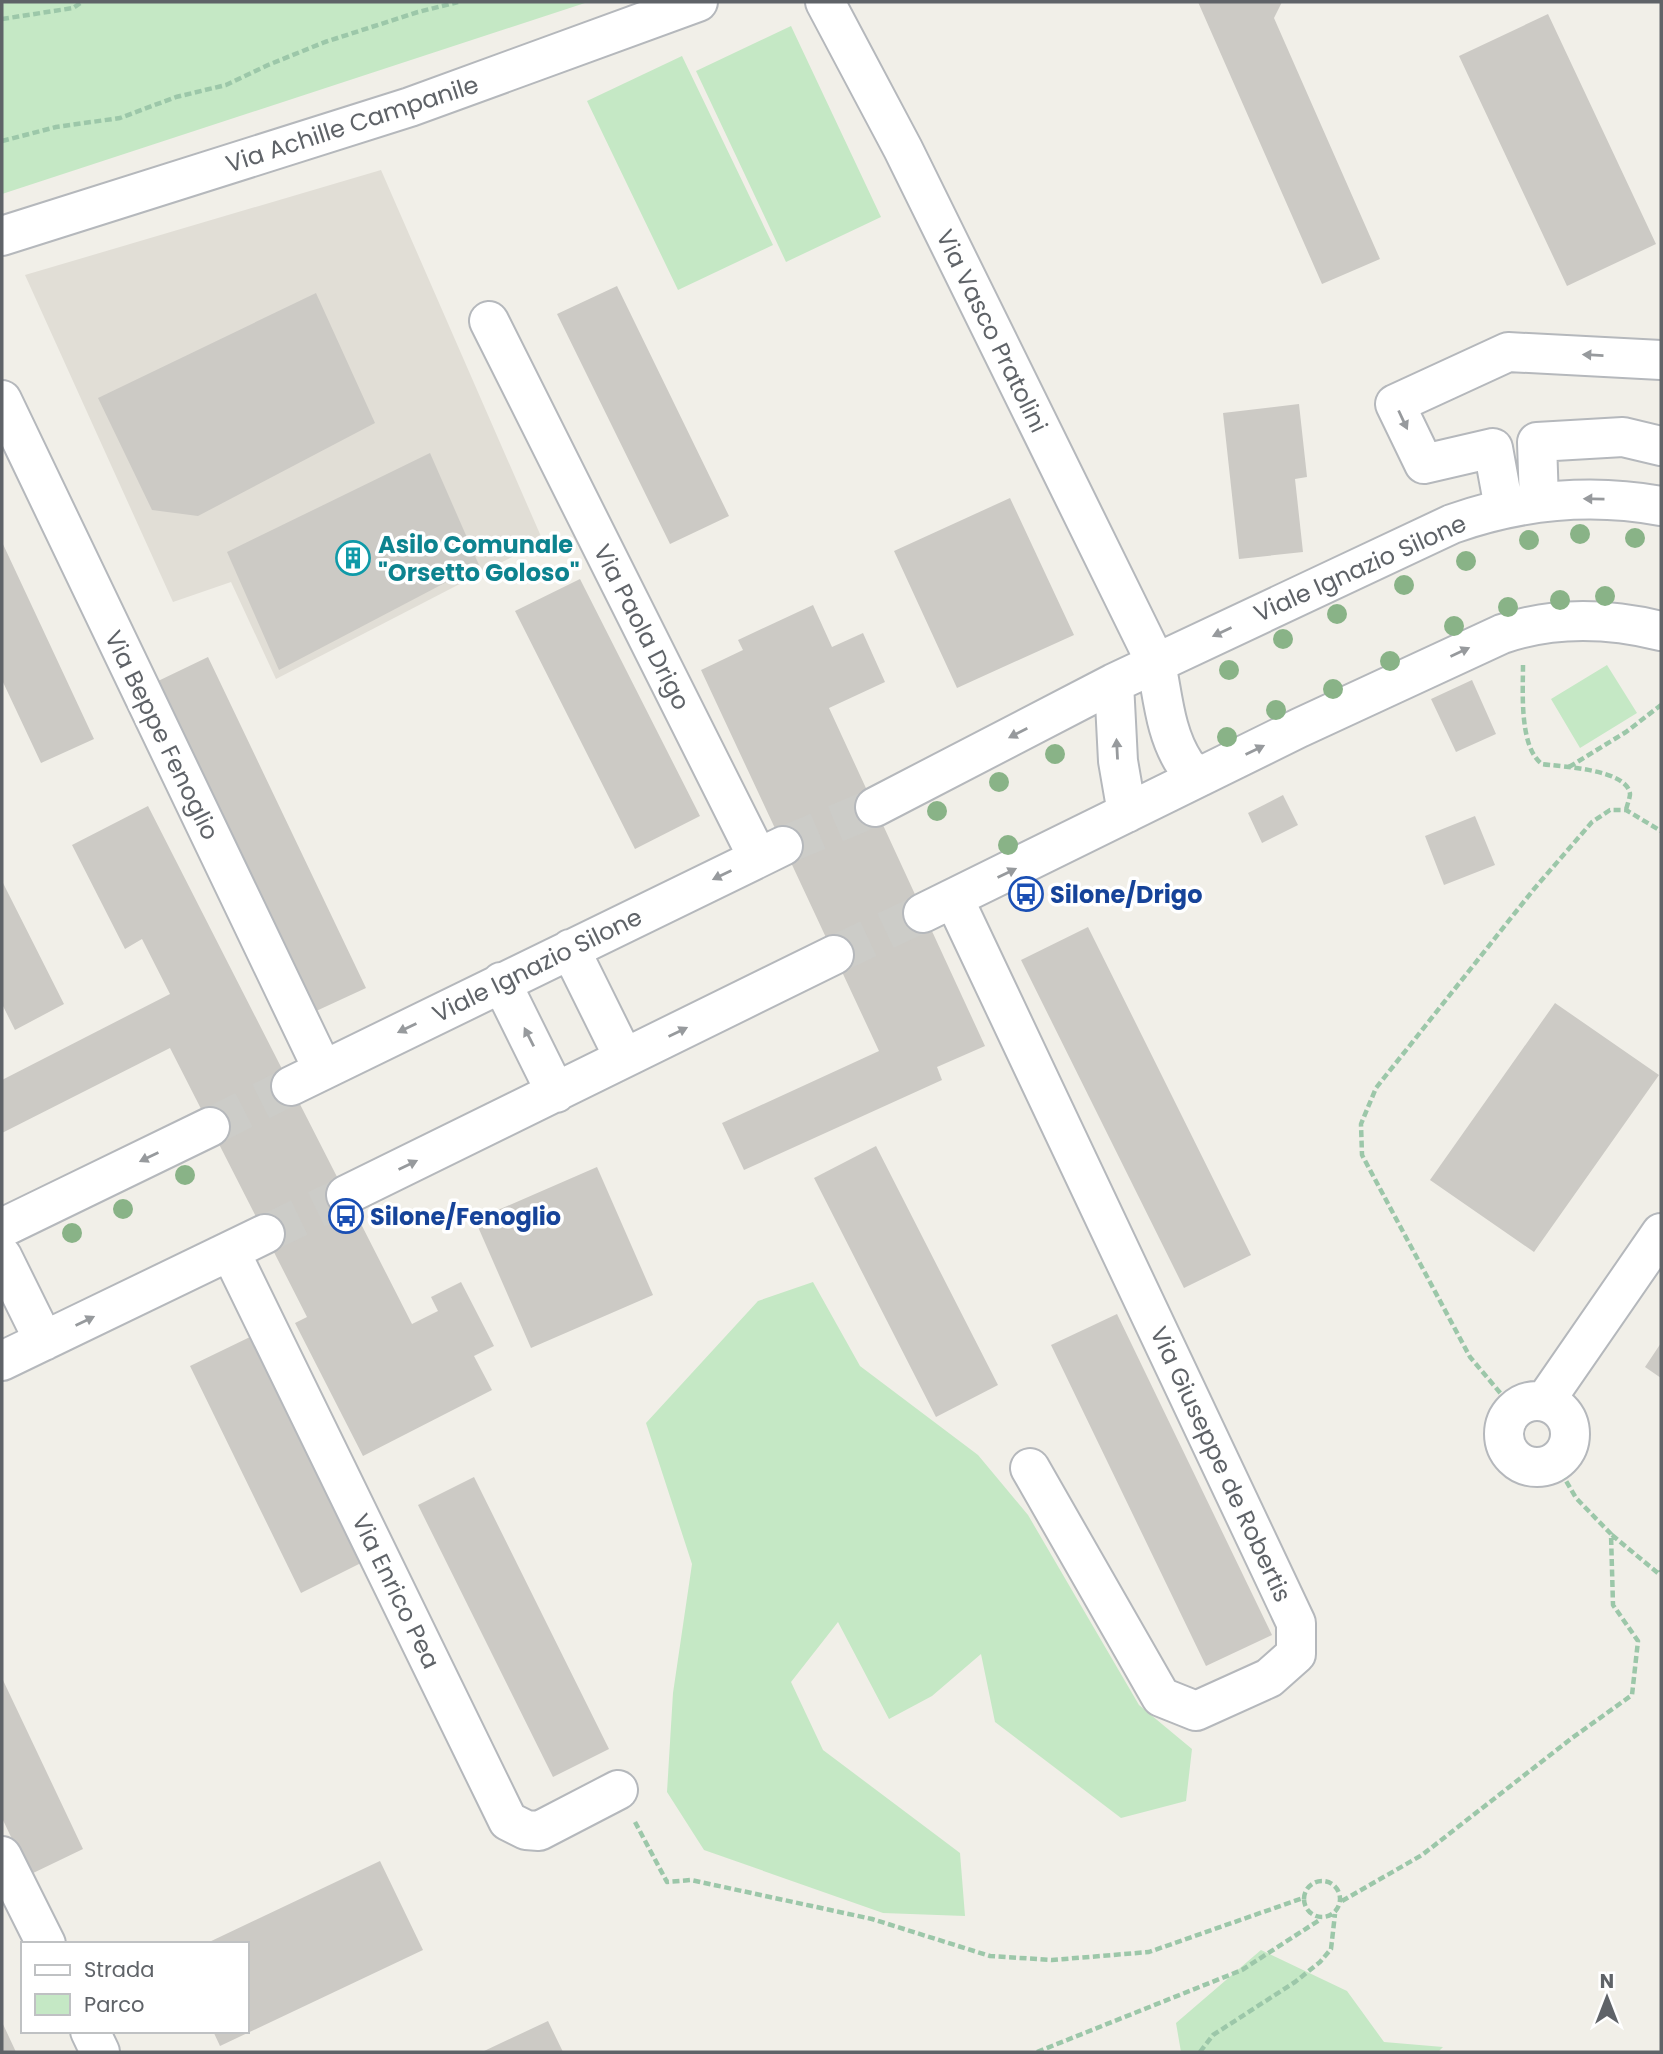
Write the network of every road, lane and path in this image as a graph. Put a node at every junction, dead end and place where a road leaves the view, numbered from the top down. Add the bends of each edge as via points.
1 (82, 2) edge
2 (458, 2) edge
3 (698, 2) edge
4 (825, 2) edge
5 (2, 19) edge
6 (2, 141) edge
7 (2, 236) edge
8 (489, 321) dead end
9 (1661, 360) edge
10 (2, 400) edge
11 (1661, 446) edge
12 (1521, 505) junction
13 (1661, 506) edge
14 (1521, 627) junction
15 (1661, 631) edge
16 (1156, 663) junction
17 (1114, 683) junction
18 (1661, 705) edge
19 (1568, 768) junction
20 (1202, 776) junction
21 (875, 807) tunnel mouth
22 (1626, 810) junction
23 (1128, 813) junction
24 (1661, 831) edge
25 (771, 852) joint
26 (570, 949) junction
27 (834, 955) tunnel mouth
28 (501, 982) junction
29 (624, 1058) junction
30 (307, 1078) joint
31 (556, 1093) junction
32 (210, 1127) tunnel mouth
33 (346, 1195) tunnel mouth
34 (2, 1228) edge
35 (1661, 1233) edge
36 (265, 1234) tunnel mouth
37 (230, 1251) junction
38 (2, 1256) edge
39 (44, 1340) junction
40 (2, 1362) edge
41 (1530, 1405) junction
42 (1555, 1462) junction
43 (1030, 1468) dead end
44 (1611, 1534) junction
45 (1661, 1571) edge
46 (618, 1790) joint
47 (2, 1856) edge
48 (1303, 1898) junction
49 (1342, 1901) junction
50 (1335, 1914) junction
51 (1321, 1919) junction
52 (45, 1942) edge
53 (91, 2033) edge
54 (100, 2052) edge
55 (1037, 2052) edge
56 (1200, 2052) edge

1 - 5 path via 73,8
2 - 6 path via 325,42 226,85 120,118
3 - 7 street, Via Achille Campanile via 410,107
4 - 16 street, Via Vasco Pratolini via 909,161
8 - 25 street, Via Paola Drigo
9 -> 12 street via 1508,352 1395,404 1424,464 1493,448
10 - 30 street, Via Beppe Fenoglio
11 - 12 street via 1623,437 1537,442
13 -> 12 street, Viale Ignazio Silone via 1589,498
12 -> 16 street, Viale Ignazio Silone via 1429,533
14 - 15 street via 1575,620
14 - 19 path via 1529,749 1542,764
20 -> 14 street
16 - 17 street, Viale Ignazio Silone
16 - 20 street, Via Vasco Pratolini via 1171,734 1186,766
17 -> 21 street, Viale Ignazio Silone
23 -> 17 street via 1118,761
18 - 19 path
19 - 22 path via 1615,775 1625,782 1630,794
20 - 23 street
22 - 24 path
22 - 41 path via 1610,810 1592,822 1534,889 1376,1088 1362,1124 1362,1156 1470,1357
43 -> 23 street, Via Giuseppe de Robertis via 1161,1697 1196,1711 1269,1678 1296,1654 1296,1623 938,906
25 -> 26 street, Viale Ignazio Silone
26 - 28 street, Viale Ignazio Silone
26 - 29 street
29 -> 27 street
28 -> 30 street, Viale Ignazio Silone
31 -> 28 street
29 - 31 street
33 -> 31 street
32 -> 34 street
35 - 41 street
36 - 37 street
39 -> 37 street
37 - 46 street, Via Enrico Pea via 508,1821 526,1830 539,1830
38 - 39 street
39 - 40 street
41 - 42 street via 1557,1406 1565,1416 1569,1441
41 - 42 street via 1507,1419 1505,1443 1520,1462 1531,1466
42 - 44 path via 1576,1497
44 - 45 path
44 - 49 path via 1613,1605 1638,1641 1632,1695 1422,1855
46 - 48 path via 667,1882 691,1880 872,1919 990,1956 1052,1960 1149,1952
47 - 52 street
48 - 49 path via 1310,1885 1324,1880 1337,1887
48 - 51 path via 1308,1912
49 - 50 path
50 - 51 path
50 - 56 path via 1331,1949 1320,1962 1213,2035
51 - 55 path via 1242,1970
53 - 54 street

